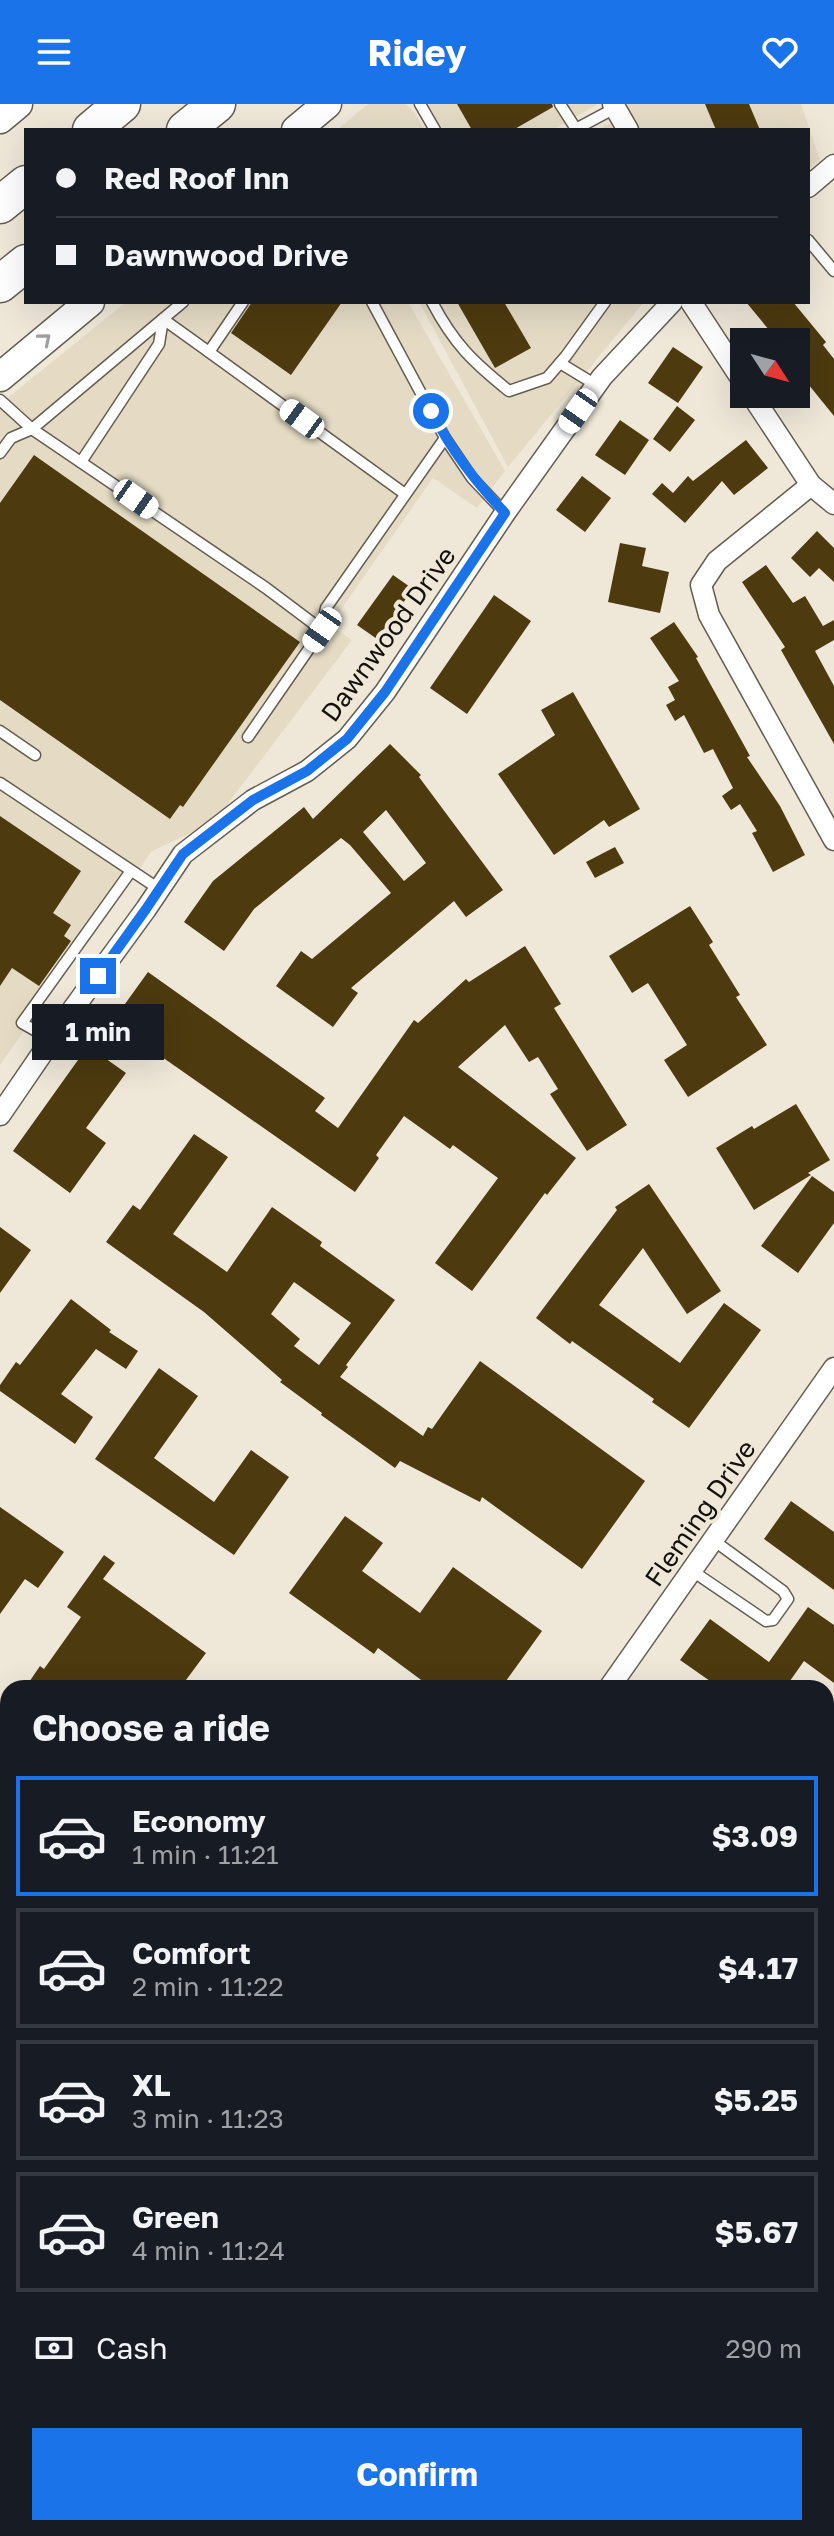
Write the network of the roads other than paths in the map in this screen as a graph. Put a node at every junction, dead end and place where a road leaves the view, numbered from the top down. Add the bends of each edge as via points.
1 (18, 104) edge
2 (122, 104) edge
3 (217, 104) edge
4 (327, 104) edge
5 (420, 104) edge
6 (560, 104) edge
7 (614, 106) edge
8 (0, 119) edge
9 (93, 128) edge
10 (187, 128) edge
11 (298, 128) edge
12 (434, 128) edge
13 (574, 128) edge
14 (577, 128) edge
15 (627, 128) edge
16 (834, 165) edge
17 (810, 185) edge
18 (24, 186) edge
19 (0, 205) edge
20 (810, 242) edge
21 (24, 265) edge
22 (834, 271) edge
23 (0, 284) edge
24 (88, 304) edge
25 (181, 304) edge
26 (242, 304) edge
27 (373, 304) edge
28 (433, 304) edge
29 (604, 304) edge
30 (670, 304) edge
31 (692, 304) edge
32 (163, 319) junction
33 (209, 352) junction
34 (730, 362) edge
35 (560, 363) junction
36 (0, 377) edge
37 (596, 385) junction
38 (0, 400) edge
39 (760, 408) edge
40 (32, 429) junction
41 (445, 438) junction
42 (0, 453) edge
43 (81, 462) junction
44 (811, 485) junction
45 (405, 494) junction
46 (834, 504) edge
47 (505, 513) junction
48 (322, 630) junction
49 (0, 731) edge
50 (248, 737) dead end
51 (35, 755) dead end
52 (0, 783) edge
53 (834, 840) edge
54 (131, 871) junction
55 (159, 889) junction
56 (52, 1040) junction
57 (0, 1115) edge
58 (834, 1368) edge
59 (713, 1540) junction
60 (691, 1570) junction
61 (615, 1680) edge

1 - 8 main road
2 - 9 highway
3 - 10 highway
4 - 11 main road
5 - 12 lane
6 - 13 lane
7 - 14 lane
7 - 15 street
16 - 17 street
18 - 19 highway
20 - 22 lane
21 - 23 highway
36 -> 24 main road
25 - 32 lane
26 - 33 lane
27 - 41 lane
28 - 35 lane via 449,334 475,364 509,391 547,378
29 - 35 lane
30 - 37 street, Dawnwood Drive
31 - 34 street
32 - 33 lane
32 - 40 lane
32 - 43 lane via 159,344
33 - 45 lane
35 - 37 lane
37 - 47 street, Dawnwood Drive
38 - 40 lane
39 - 44 street
40 - 42 lane via 11,438
40 - 43 lane
41 - 45 lane
41 - 47 lane
43 - 48 lane
44 - 46 street
44 - 53 street via 717,561 701,585 709,615
45 - 48 lane via 326,608
47 - 55 street, Dawnwood Drive via 385,692 347,739 307,771 253,800 183,854
48 - 50 lane
49 - 51 lane
52 - 54 lane
54 - 55 lane
54 - 56 lane via 22,1023
55 - 56 street, Dawnwood Drive
56 - 57 street, Dawnwood Drive
58 - 59 street, Fleming Drive
59 - 60 street, Fleming Drive
59 - 60 lane via 783,1591 788,1599 773,1620 766,1621
60 - 61 street, Fleming Drive

